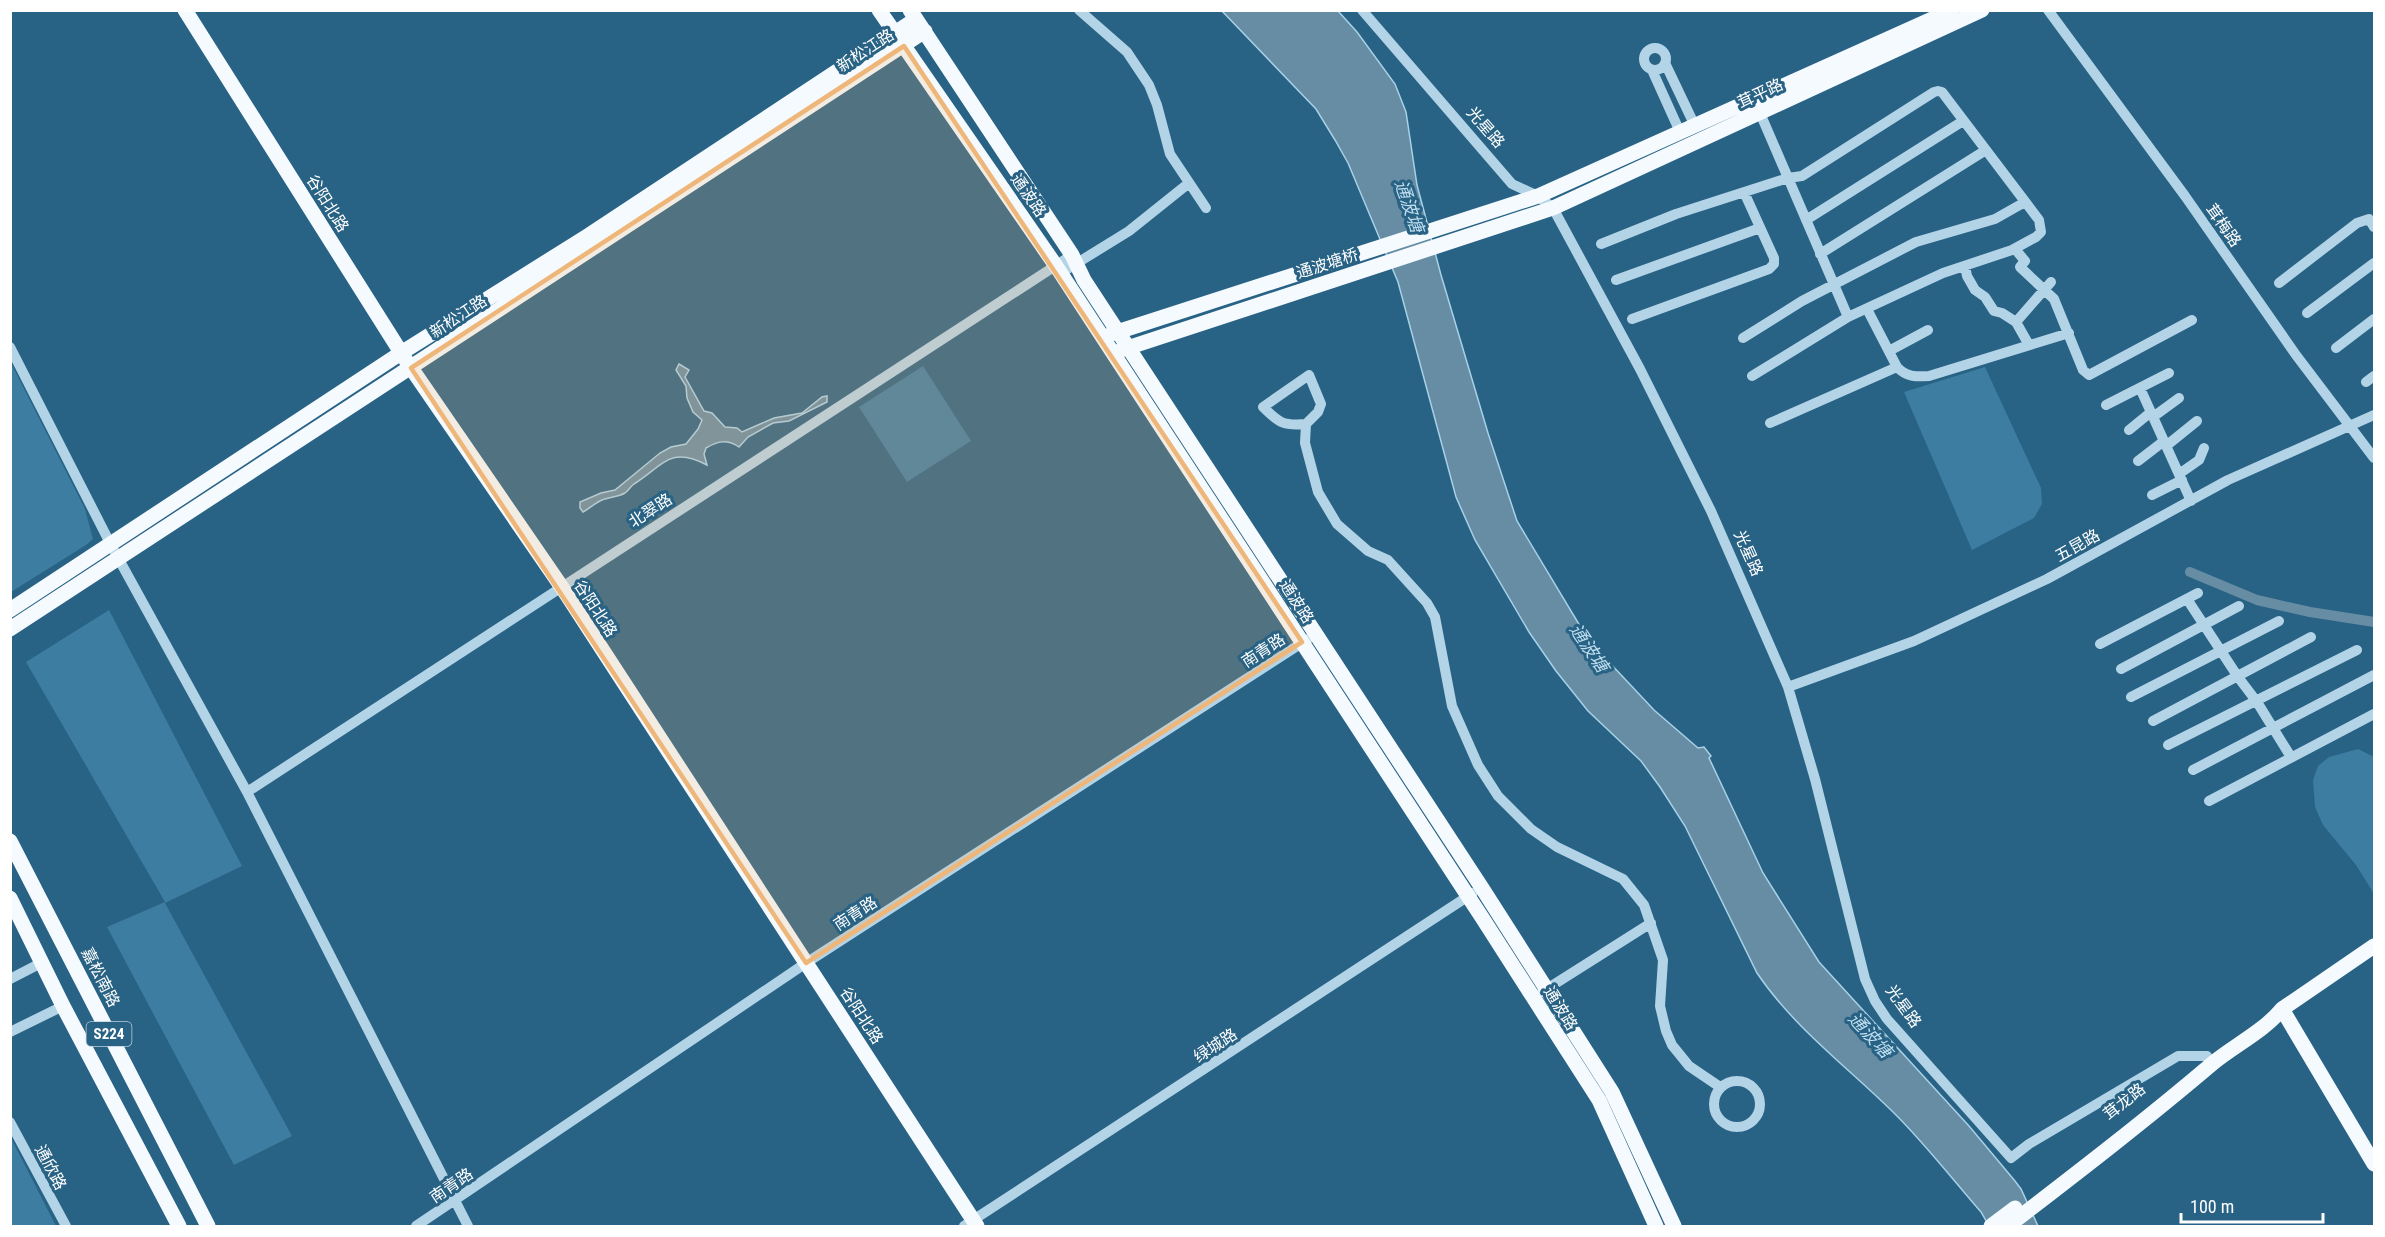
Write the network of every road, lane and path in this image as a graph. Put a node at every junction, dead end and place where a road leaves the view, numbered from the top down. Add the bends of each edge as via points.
1 (185, 10) edge
2 (879, 10) edge
3 (1079, 10) edge
4 (1362, 10) edge
5 (1952, 10) edge
6 (1982, 10) edge
7 (2048, 10) edge
8 (917, 20) edge
9 (899, 39) junction
10 (1665, 63) junction
11 (1652, 70) junction
12 (1760, 113) junction
13 (1963, 121) junction
14 (1695, 126) junction
15 (1680, 132) junction
16 (1986, 150) junction
17 (1788, 178) junction
18 (1189, 183) junction
19 (1744, 192) junction
20 (1538, 196) junction
21 (2025, 202) junction
22 (1206, 208) dead end
23 (1553, 208) junction
24 (1806, 220) junction
25 (2374, 227) edge
26 (1760, 228) junction
27 (1601, 244) dead end
28 (2015, 249) junction
29 (1820, 254) junction
30 (1074, 259) junction
31 (2374, 263) edge
32 (1965, 266) junction
33 (1058, 269) junction
34 (1616, 280) dead end
35 (2279, 283) dead end
36 (1834, 285) junction
37 (2048, 286) junction
38 (1867, 309) junction
39 (2307, 313) dead end
40 (1848, 317) junction
41 (1632, 319) dead end
42 (2374, 319) edge
43 (2192, 320) dead end
44 (2016, 322) junction
45 (1928, 330) dead end
46 (1118, 332) junction
47 (2069, 333) junction
48 (1102, 337) junction
49 (1743, 338) dead end
50 (2029, 345) junction
51 (10, 347) edge
52 (1128, 348) junction
53 (2336, 348) dead end
54 (1889, 351) junction
55 (401, 353) junction
56 (1113, 353) junction
57 (1897, 367) junction
58 (411, 368) junction
59 (2169, 373) dead end
60 (1752, 376) dead end
61 (2140, 388) junction
62 (2179, 398) dead end
63 (2106, 405) dead end
64 (2152, 415) junction
65 (2374, 415) edge
66 (2197, 421) dead end
67 (1770, 423) dead end
68 (1306, 424) junction
69 (2350, 425) junction
70 (2129, 430) dead end
71 (2165, 443) junction
72 (2204, 448) dead end
73 (2374, 458) edge
74 (2139, 461) dead end
75 (2180, 477) junction
76 (2152, 495) dead end
77 (2191, 501) junction
78 (114, 552) junction
79 (561, 586) junction
80 (2198, 593) dead end
81 (2187, 599) junction
82 (2239, 606) dead end
83 (10, 610) edge
84 (2279, 621) dead end
85 (2203, 624) junction
86 (10, 630) edge
87 (1309, 638) junction
88 (2311, 638) dead end
89 (2100, 644) dead end
90 (2357, 650) dead end
91 (2220, 651) junction
92 (2121, 669) dead end
93 (2374, 675) edge
94 (2238, 678) junction
95 (1788, 687) junction
96 (2131, 697) dead end
97 (2258, 702) junction
98 (2374, 714) edge
99 (2153, 722) dead end
100 (2273, 728) junction
101 (2168, 746) dead end
102 (2291, 757) junction
103 (2193, 770) dead end
104 (246, 792) junction
105 (2209, 801) dead end
106 (10, 841) edge
107 (1482, 888) junction
108 (1469, 897) junction
109 (10, 898) edge
110 (1651, 923) junction
111 (2374, 946) edge
112 (44, 962) junction
113 (806, 963) junction
114 (10, 979) edge
115 (1540, 994) junction
116 (63, 1006) junction
117 (2282, 1009) junction
118 (10, 1032) edge
119 (2207, 1056) junction
120 (1720, 1088) junction
121 (2169, 1094) junction
122 (10, 1122) edge
123 (2374, 1164) edge
124 (455, 1201) junction
125 (971, 1225) edge
126 (66, 1227) edge
127 (179, 1227) edge
128 (208, 1227) edge
129 (416, 1227) edge
130 (468, 1227) edge
131 (1656, 1227) edge
132 (1674, 1227) edge
133 (1991, 1227) edge
134 (2008, 1227) edge

1 - 55 main road, 谷阳北路
2 - 9 main road, 通波路
3 - 18 street via 1127,52 1149,85 1170,154
4 - 20 street, 光星路 via 1512,184
5 - 14 main road
6 - 12 main road, 茸平路
7 - 69 street, 茸梅路
8 - 9 main road, 新松江路
8 - 30 main road, 通波路
9 - 33 main road, 通波路
9 - 55 main road, 新松江路
9 - 58 main road, 新松江路
10 - 11 street
10 - 11 street via 1666,55 1661,49 1649,49 1643,59
10 - 14 street
11 - 15 street
12 - 17 street
12 - 23 main road, 茸平路
13 - 16 street
13 - 17 street via 1938,90 1802,176
13 - 24 street
14 - 15 main road
15 - 20 main road
16 - 21 street
16 - 29 street
17 - 19 street
17 - 24 street
18 - 22 street
18 - 30 street, 北翠路 via 1130,231
19 - 26 street
19 - 27 street
20 - 23 street, 光星路
20 - 46 main road
21 - 28 street via 2039,220 2041,232
21 - 36 street via 1995,219 1916,242
23 - 52 main road, 通波塘桥
23 - 95 street, 光星路 via 1712,511
24 - 29 street
25 - 35 street via 2369,219 2357,223
26 - 34 street
26 - 41 street via 1774,258 1769,269
28 - 32 street
28 - 37 street via 2025,261 2020,267
29 - 36 street
30 - 33 street, 北翠路
30 - 46 main road, 通波路
31 - 39 street
32 - 38 street
32 - 44 street via 1969,282 1990,306
33 - 48 main road, 通波路
33 - 79 street, 北翠路
36 - 40 street
36 - 49 street
37 - 44 street
37 - 47 street
38 - 40 street
38 - 54 street
40 - 60 street
42 - 53 street
43 - 47 street via 2089,375 2083,370
44 - 50 street
45 - 54 street
46 - 48 main road
46 - 52 main road, 通波路
47 - 50 street
48 - 56 main road, 通波路
50 - 57 street via 1929,376 1909,375
51 - 78 street
52 - 56 main road, 通波塘桥
52 - 87 main road, 通波路
54 - 57 street
55 - 58 main road, 谷阳北路
55 - 78 main road, 新松江路
56 - 87 main road, 通波路
57 - 67 street
58 - 78 main road, 新松江路
58 - 79 main road, 谷阳北路
59 - 61 street
61 - 63 street
61 - 64 street
62 - 64 street
64 - 70 street
64 - 71 street
65 - 69 street, 五昆路
66 - 71 street
68 - 68 street via 1289,426 1263,407 1309,375 1321,404
68 - 110 street via 1305,443 1318,492 1337,524 1368,551 1388,560 1435,617 1452,706 1478,765 1498,796 1543,838 1623,879 1644,905
69 - 73 street, 茸梅路
69 - 77 street, 五昆路
71 - 74 street
71 - 75 street
72 - 75 street via 2199,460
75 - 76 street
75 - 77 street
77 - 95 street, 五昆路 via 2047,579 1932,633
78 - 83 main road, 新松江路
78 - 86 main road, 新松江路
78 - 104 street
79 - 104 street, 北翠路
79 - 113 main road, 谷阳北路
80 - 81 street
81 - 85 street
81 - 89 street
82 - 85 street
84 - 91 street
85 - 91 street
85 - 92 street
87 - 107 main road, 通波路
87 - 108 main road, 通波路
87 - 113 street, 南青路
88 - 94 street
90 - 97 street
91 - 94 street
91 - 96 street
93 - 100 street
94 - 97 street
94 - 99 street
95 - 119 street, 光星路 via 1865,980 1875,1002 2011,1158 2178,1056
97 - 100 street
97 - 101 street
98 - 102 street
100 - 102 street
100 - 103 street
102 - 105 street
104 - 124 street
106 - 128 main road, 嘉松南路 / S224
107 - 108 street, 绿城路
107 - 115 main road, 通波路
108 - 115 main road, 通波路
108 - 125 street, 绿城路
109 - 112 main road, S224
110 - 115 street
110 - 120 street via 1663,960 1660,1006 1666,1031 1689,1066
111 - 117 main road, 茸龙路
112 - 114 street
112 - 116 main road, S224
113 - 124 street, 南青路
113 - 125 main road, 谷阳北路
115 - 131 main road, 通波路 via 1599,1100
115 - 132 main road, 通波路 via 1612,1092
116 - 118 street
116 - 127 main road, S224
117 - 119 main road, 茸龙路 via 2268,1012
117 - 121 main road, 茸龙路 via 2273,1020
117 - 123 main road
119 - 121 main road, 茸龙路
120 - 120 street via 1714,1101 1722,1122 1744,1127 1757,1118 1761,1103 1749,1084 1734,1081
121 - 133 main road, 茸龙路
121 - 134 main road, 茸龙路
122 - 126 street, 通欣路
124 - 129 street, 南青路
124 - 130 street

